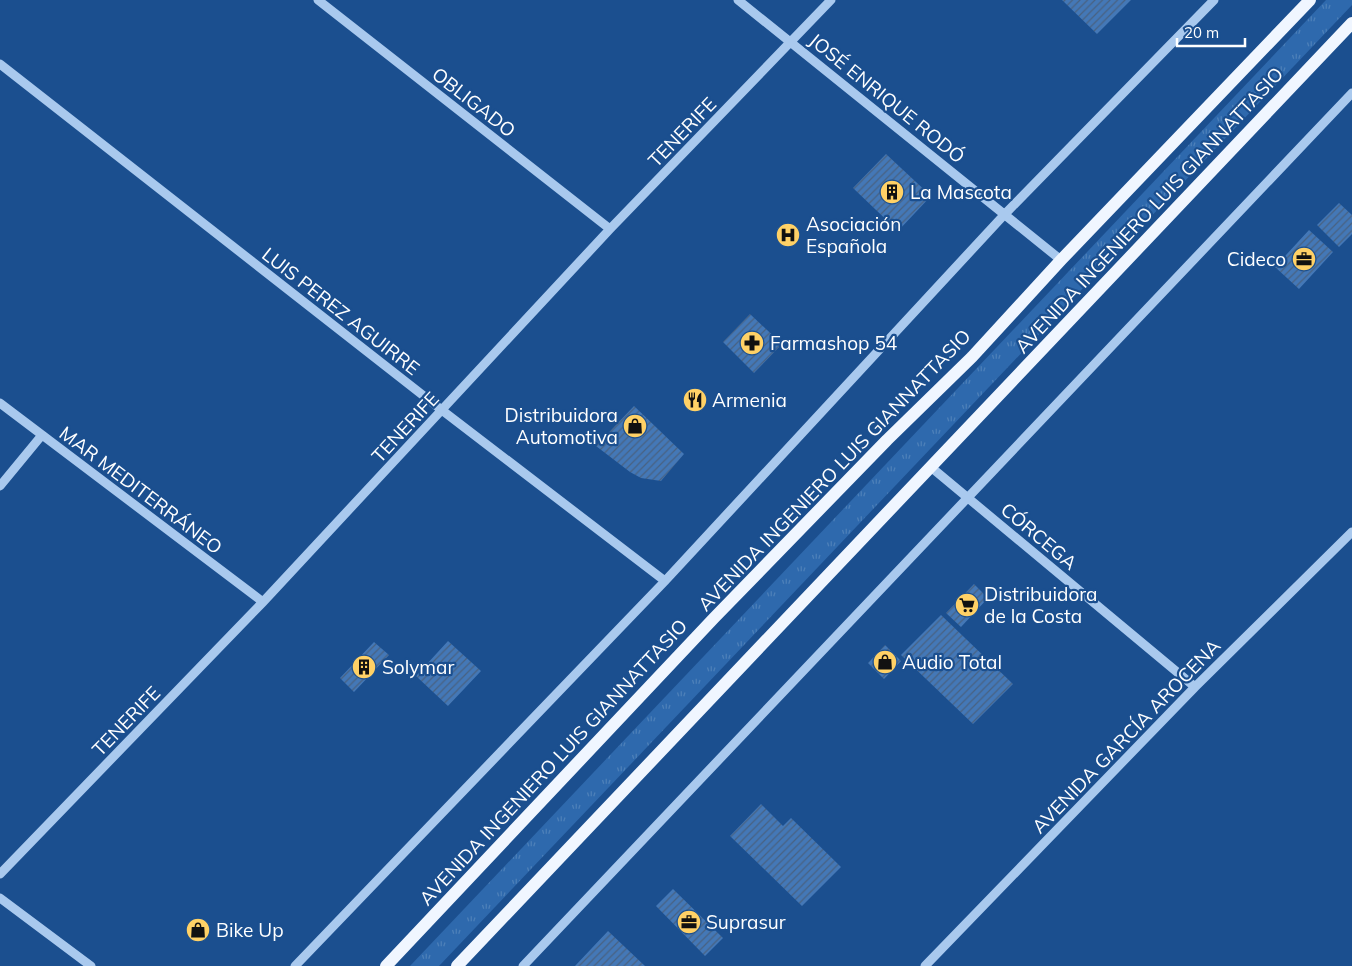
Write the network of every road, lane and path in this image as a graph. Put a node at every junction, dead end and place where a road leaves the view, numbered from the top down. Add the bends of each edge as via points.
1 (318, 0) edge
2 (738, 0) edge
3 (831, 0) edge
4 (1214, 0) edge
5 (1310, 0) edge
6 (1352, 23) edge
7 (792, 42) junction
8 (0, 64) edge
9 (1352, 93) edge
10 (1004, 215) junction
11 (610, 229) junction
12 (1061, 260) junction
13 (0, 402) edge
14 (442, 411) junction
15 (42, 435) junction
16 (932, 468) junction
17 (0, 486) edge
18 (968, 498) junction
19 (1352, 532) edge
20 (665, 581) junction
21 (263, 602) junction
22 (1195, 687) junction
23 (0, 874) edge
24 (0, 898) edge
25 (91, 966) edge
26 (295, 966) edge
27 (386, 966) edge
28 (457, 966) edge
29 (523, 966) edge
30 (925, 966) edge

1 - 11 street, OBLIGADO
2 - 7 street, JOSÉ ENRIQUE RODÓ
3 - 7 street, TENERIFE
4 - 10 street
5 - 12 main road, AVENIDA INGENIERO LUIS GIANNATTASIO
6 - 16 main road, AVENIDA INGENIERO LUIS GIANNATTASIO
7 - 10 street, JOSÉ ENRIQUE RODÓ
7 - 11 street, TENERIFE
8 - 14 street, LUIS PEREZ AGUIRRE
9 - 18 street
10 - 12 street, JOSÉ ENRIQUE RODÓ
10 - 20 street
11 - 14 street, TENERIFE
12 - 27 main road, AVENIDA INGENIERO LUIS GIANNATTASIO via 972,357 714,618
13 - 15 street, MAR MEDITERRÁNEO
14 - 20 street, LUIS PEREZ AGUIRRE
14 - 21 street, TENERIFE
15 - 17 street
15 - 21 street, MAR MEDITERRÁNEO
16 - 18 street, CÓRCEGA
16 - 28 main road, AVENIDA INGENIERO LUIS GIANNATTASIO
18 - 22 street, CÓRCEGA
18 - 29 street
19 - 22 street, AVENIDA GARCÍA AROCENA
20 - 26 street
21 - 23 street, TENERIFE
22 - 30 street, AVENIDA GARCÍA AROCENA
24 - 25 street

